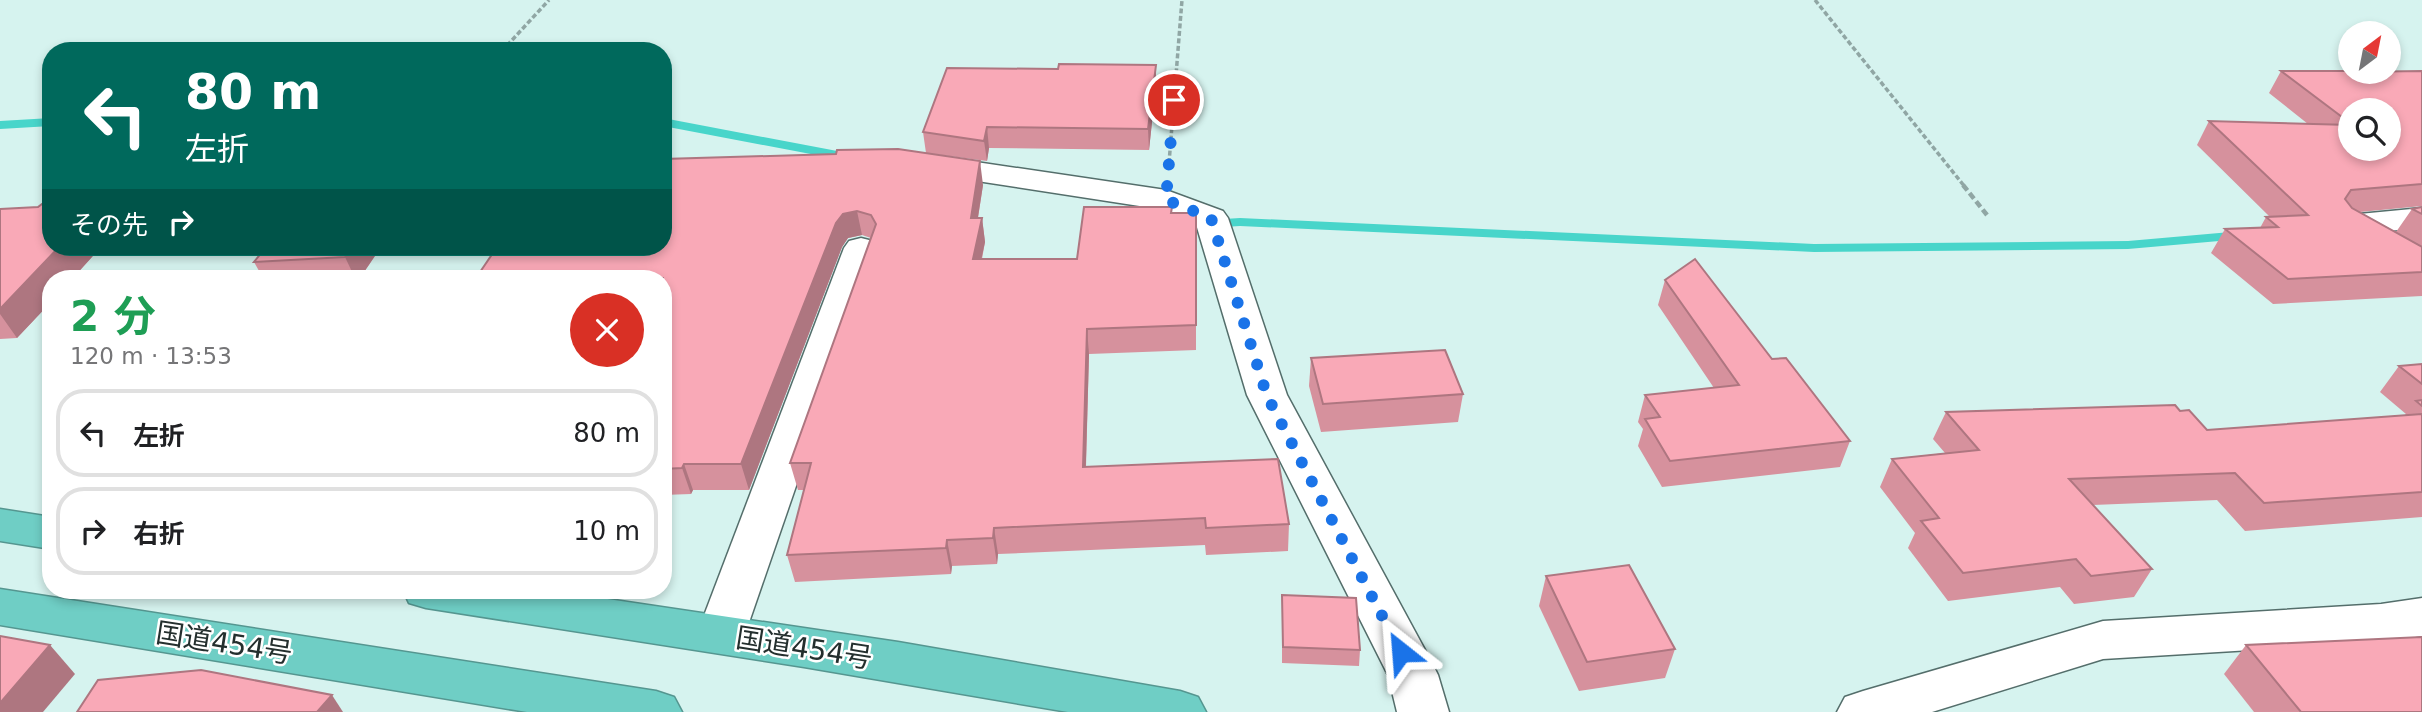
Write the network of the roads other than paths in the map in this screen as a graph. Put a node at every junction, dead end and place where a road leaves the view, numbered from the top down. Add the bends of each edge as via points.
1 (896, 160) edge
2 (2422, 218) edge
3 (861, 248) dead end
4 (2422, 266) edge
5 (0, 525) edge
6 (42, 532) edge
7 (486, 599) edge
8 (0, 607) edge
9 (2422, 617) edge
10 (721, 634) junction
11 (656, 712) edge
12 (1181, 712) edge
13 (1423, 712) edge
14 (1864, 712) edge

1 - 13 street via 1166,200 1211,218 1267,396 1413,675
2 - 4 street via 2350,223
3 - 10 street
5 - 6 highway
7 - 10 highway, 国道454号
8 - 11 highway, 国道454号
9 - 14 street via 2103,640
10 - 12 highway, 国道454号

